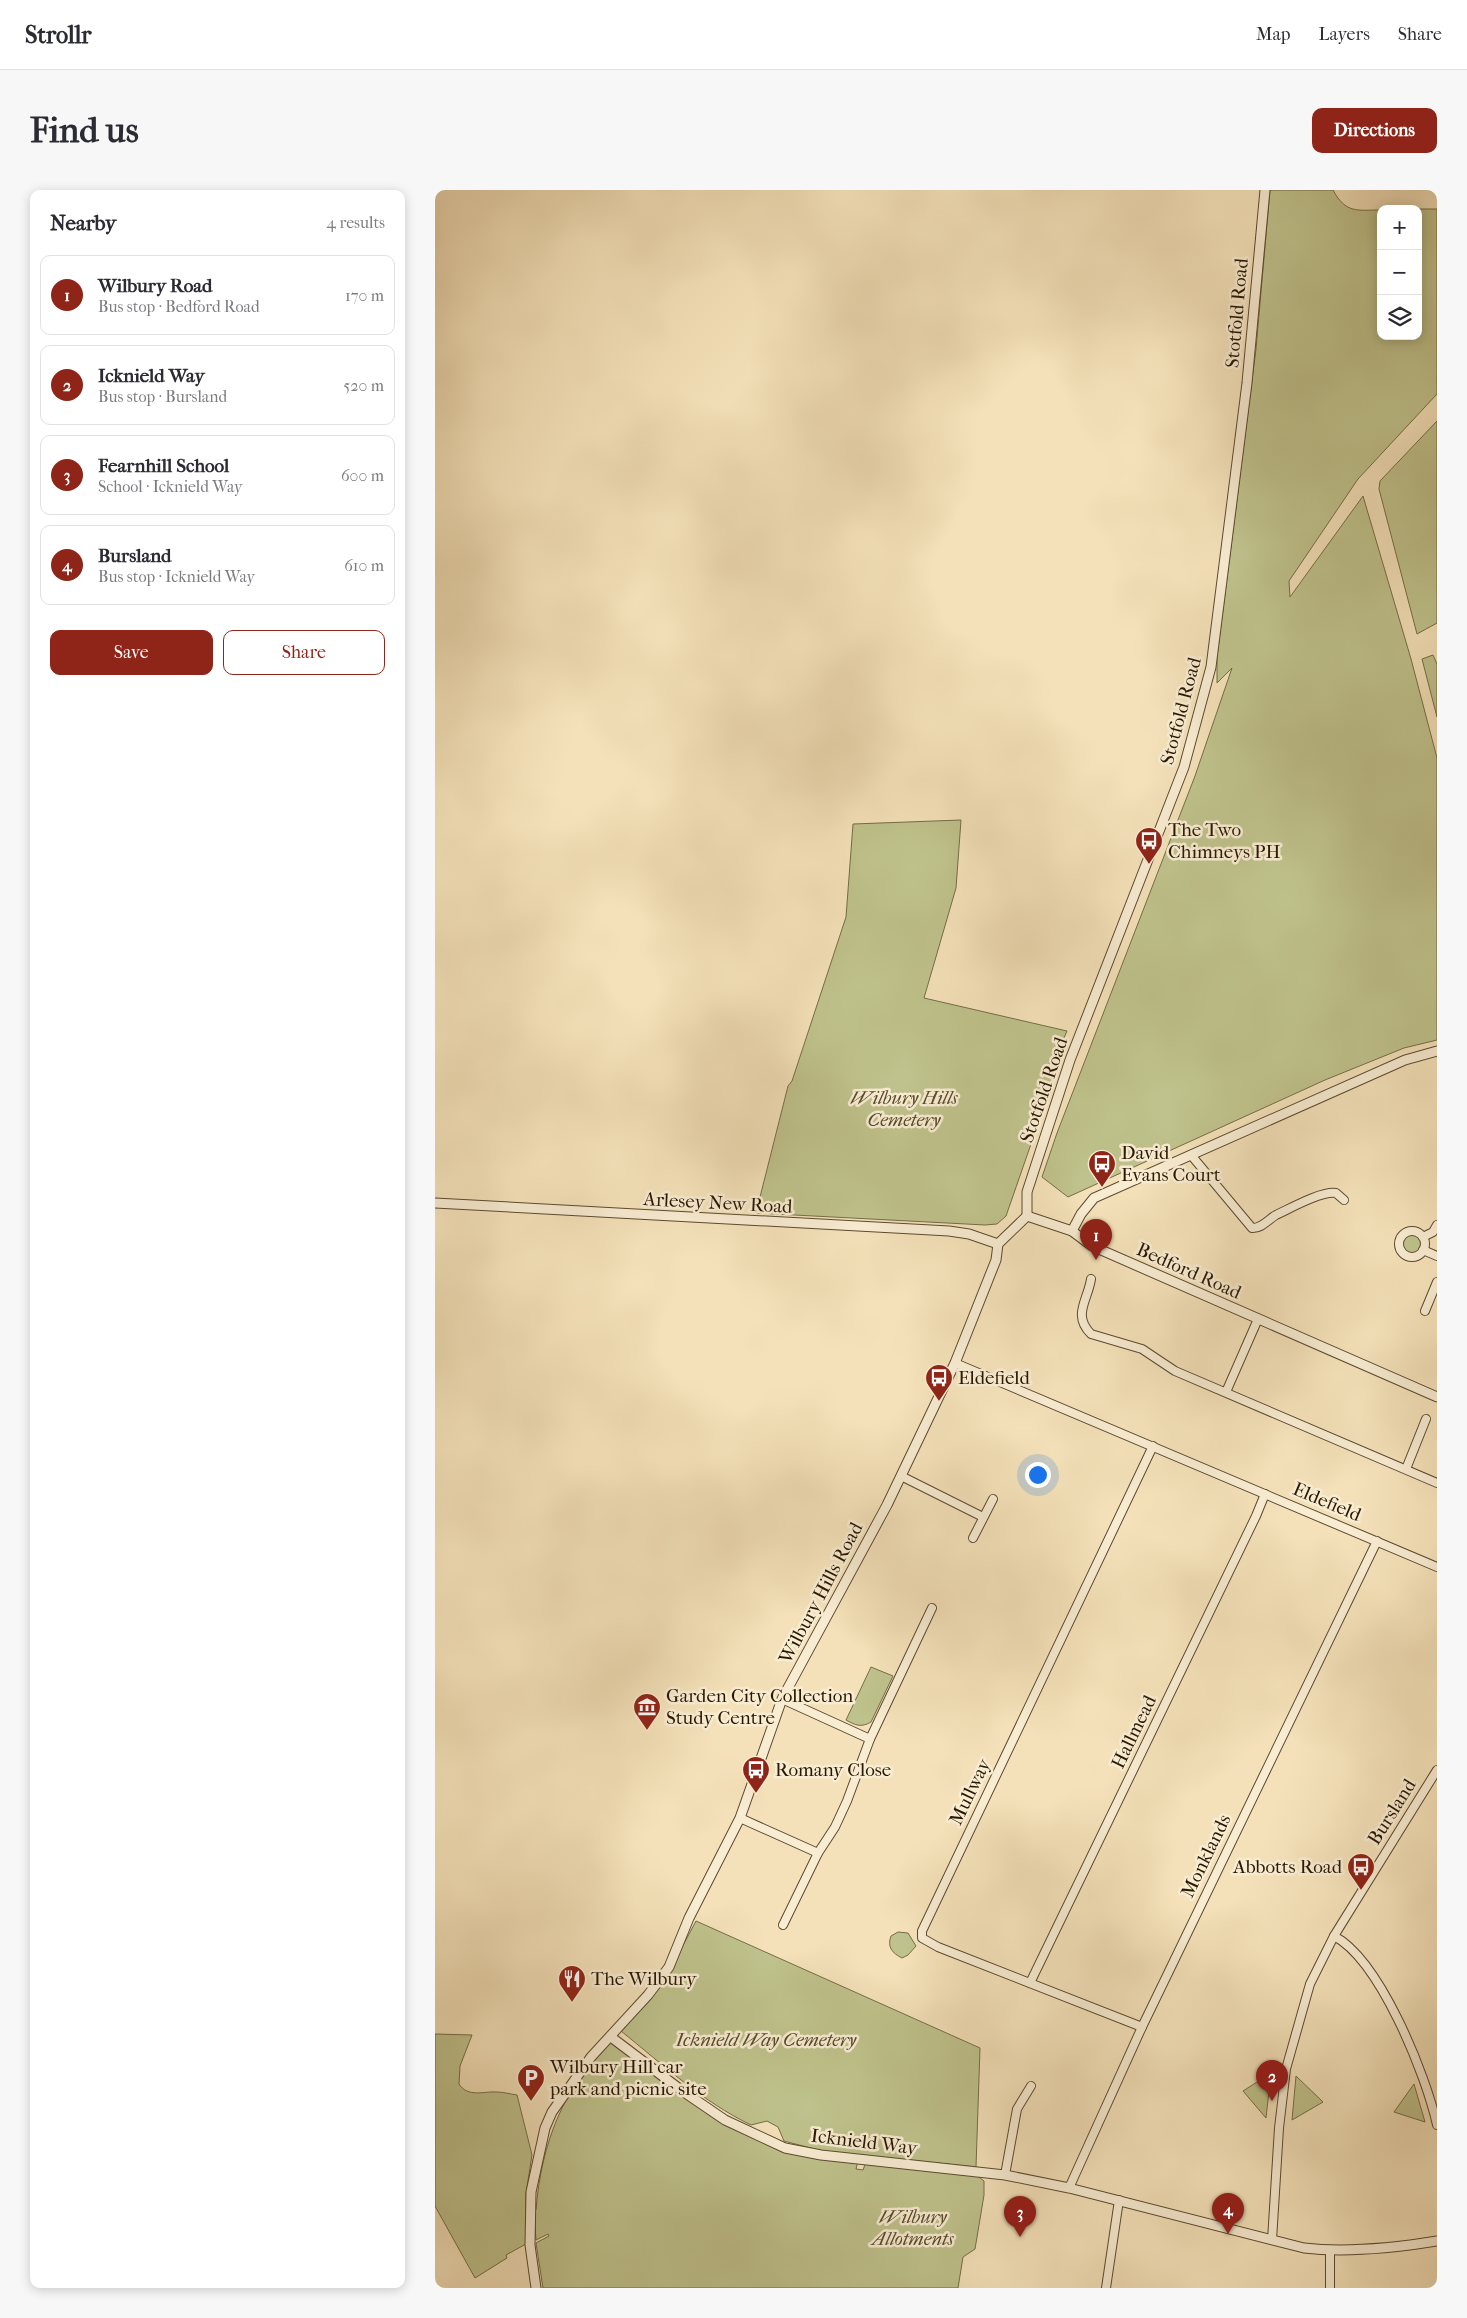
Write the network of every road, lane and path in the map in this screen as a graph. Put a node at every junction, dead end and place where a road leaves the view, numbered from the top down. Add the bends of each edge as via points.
1 (1265, 190) edge
2 (1437, 1051) edge
3 (1191, 1155) junction
4 (1344, 1200) dead end
5 (435, 1203) edge
6 (1027, 1216) junction
7 (1437, 1225) edge
8 (1072, 1231) junction
9 (1423, 1237) junction
10 (998, 1244) junction
11 (1423, 1250) junction
12 (1437, 1256) edge
13 (1091, 1279) dead end
14 (1437, 1282) edge
15 (1425, 1311) dead end
16 (1258, 1319) junction
17 (955, 1363) junction
18 (1226, 1392) junction
19 (1437, 1396) edge
20 (1426, 1419) dead end
21 (1153, 1446) junction
22 (1406, 1469) junction
23 (901, 1476) junction
24 (1437, 1483) edge
25 (1265, 1494) junction
26 (993, 1499) dead end
27 (983, 1517) junction
28 (973, 1538) dead end
29 (1377, 1541) junction
30 (1437, 1567) edge
31 (932, 1608) dead end
32 (782, 1699) junction
33 (870, 1739) junction
34 (1437, 1770) edge
35 (740, 1818) junction
36 (818, 1853) junction
37 (783, 1926) dead end
38 (1334, 1936) junction
39 (1030, 1984) junction
40 (1142, 2027) junction
41 (611, 2037) junction
42 (1031, 2086) dead end
43 (1437, 2125) edge
44 (1005, 2175) junction
45 (1069, 2188) junction
46 (1119, 2200) junction
47 (1272, 2240) junction
48 (1437, 2241) edge
49 (1329, 2250) junction
50 (536, 2288) edge
51 (1106, 2288) edge
52 (1330, 2288) edge

1 - 6 street, Stotfold Road via 1247,383 1211,667 1184,767 1070,1060 1027,1192
2 - 3 street via 1405,1060
3 - 4 street via 1252,1228 1326,1193 1336,1193
3 - 8 street via 1094,1198
5 - 10 street, Arlesey New Road via 949,1231
6 - 8 street, Bedford Road
6 - 10 street
7 - 9 street via 1433,1232
8 - 16 street, Bedford Road via 1093,1246
9 - 11 street
9 - 11 street via 1418,1232 1409,1231 1401,1237 1399,1244 1409,1256 1416,1256
10 - 17 street, Wilbury Hills Road via 996,1260
11 - 12 street
13 - 18 street via 1081,1313 1091,1334 1142,1349 1175,1371
14 - 15 street
16 - 18 street, Bedford Road
16 - 19 street, Bedford Road
17 - 21 street, Eldefield
17 - 23 street, Wilbury Hills Road
18 - 22 street
20 - 22 street
21 - 25 street, Eldefield
21 - 39 street, Mullway via 922,1931 922,1938 928,1943
22 - 24 street
23 - 27 street
23 - 32 street, Wilbury Hills Road
25 - 29 street, Eldefield
25 - 39 street, Hallmead
26 - 27 street
27 - 28 street
29 - 30 street, Eldefield
29 - 40 street, Monklands
31 - 33 street
32 - 33 street
32 - 35 street, Wilbury Hills Road
33 - 36 street via 847,1801
34 - 38 street, Bursland
35 - 36 street
35 - 41 street, Wilbury Hills Road via 689,1918 669,1967
36 - 37 street
38 - 43 street via 1345,1942 1362,1962 1404,2030 1424,2076
38 - 47 street, Bursland via 1310,1984 1286,2069
39 - 40 street, Mullway
40 - 45 street, Monklands
41 - 44 street, Icknield Way via 725,2120 785,2148 821,2155
41 - 50 street via 564,2093 545,2128 531,2192 530,2244
42 - 44 street via 1017,2109
44 - 45 street, Icknield Way
45 - 46 street, Icknield Way
46 - 47 street, Icknield Way
46 - 51 street
47 - 49 street, Icknield Way
48 - 49 street, Icknield Way
49 - 52 street

